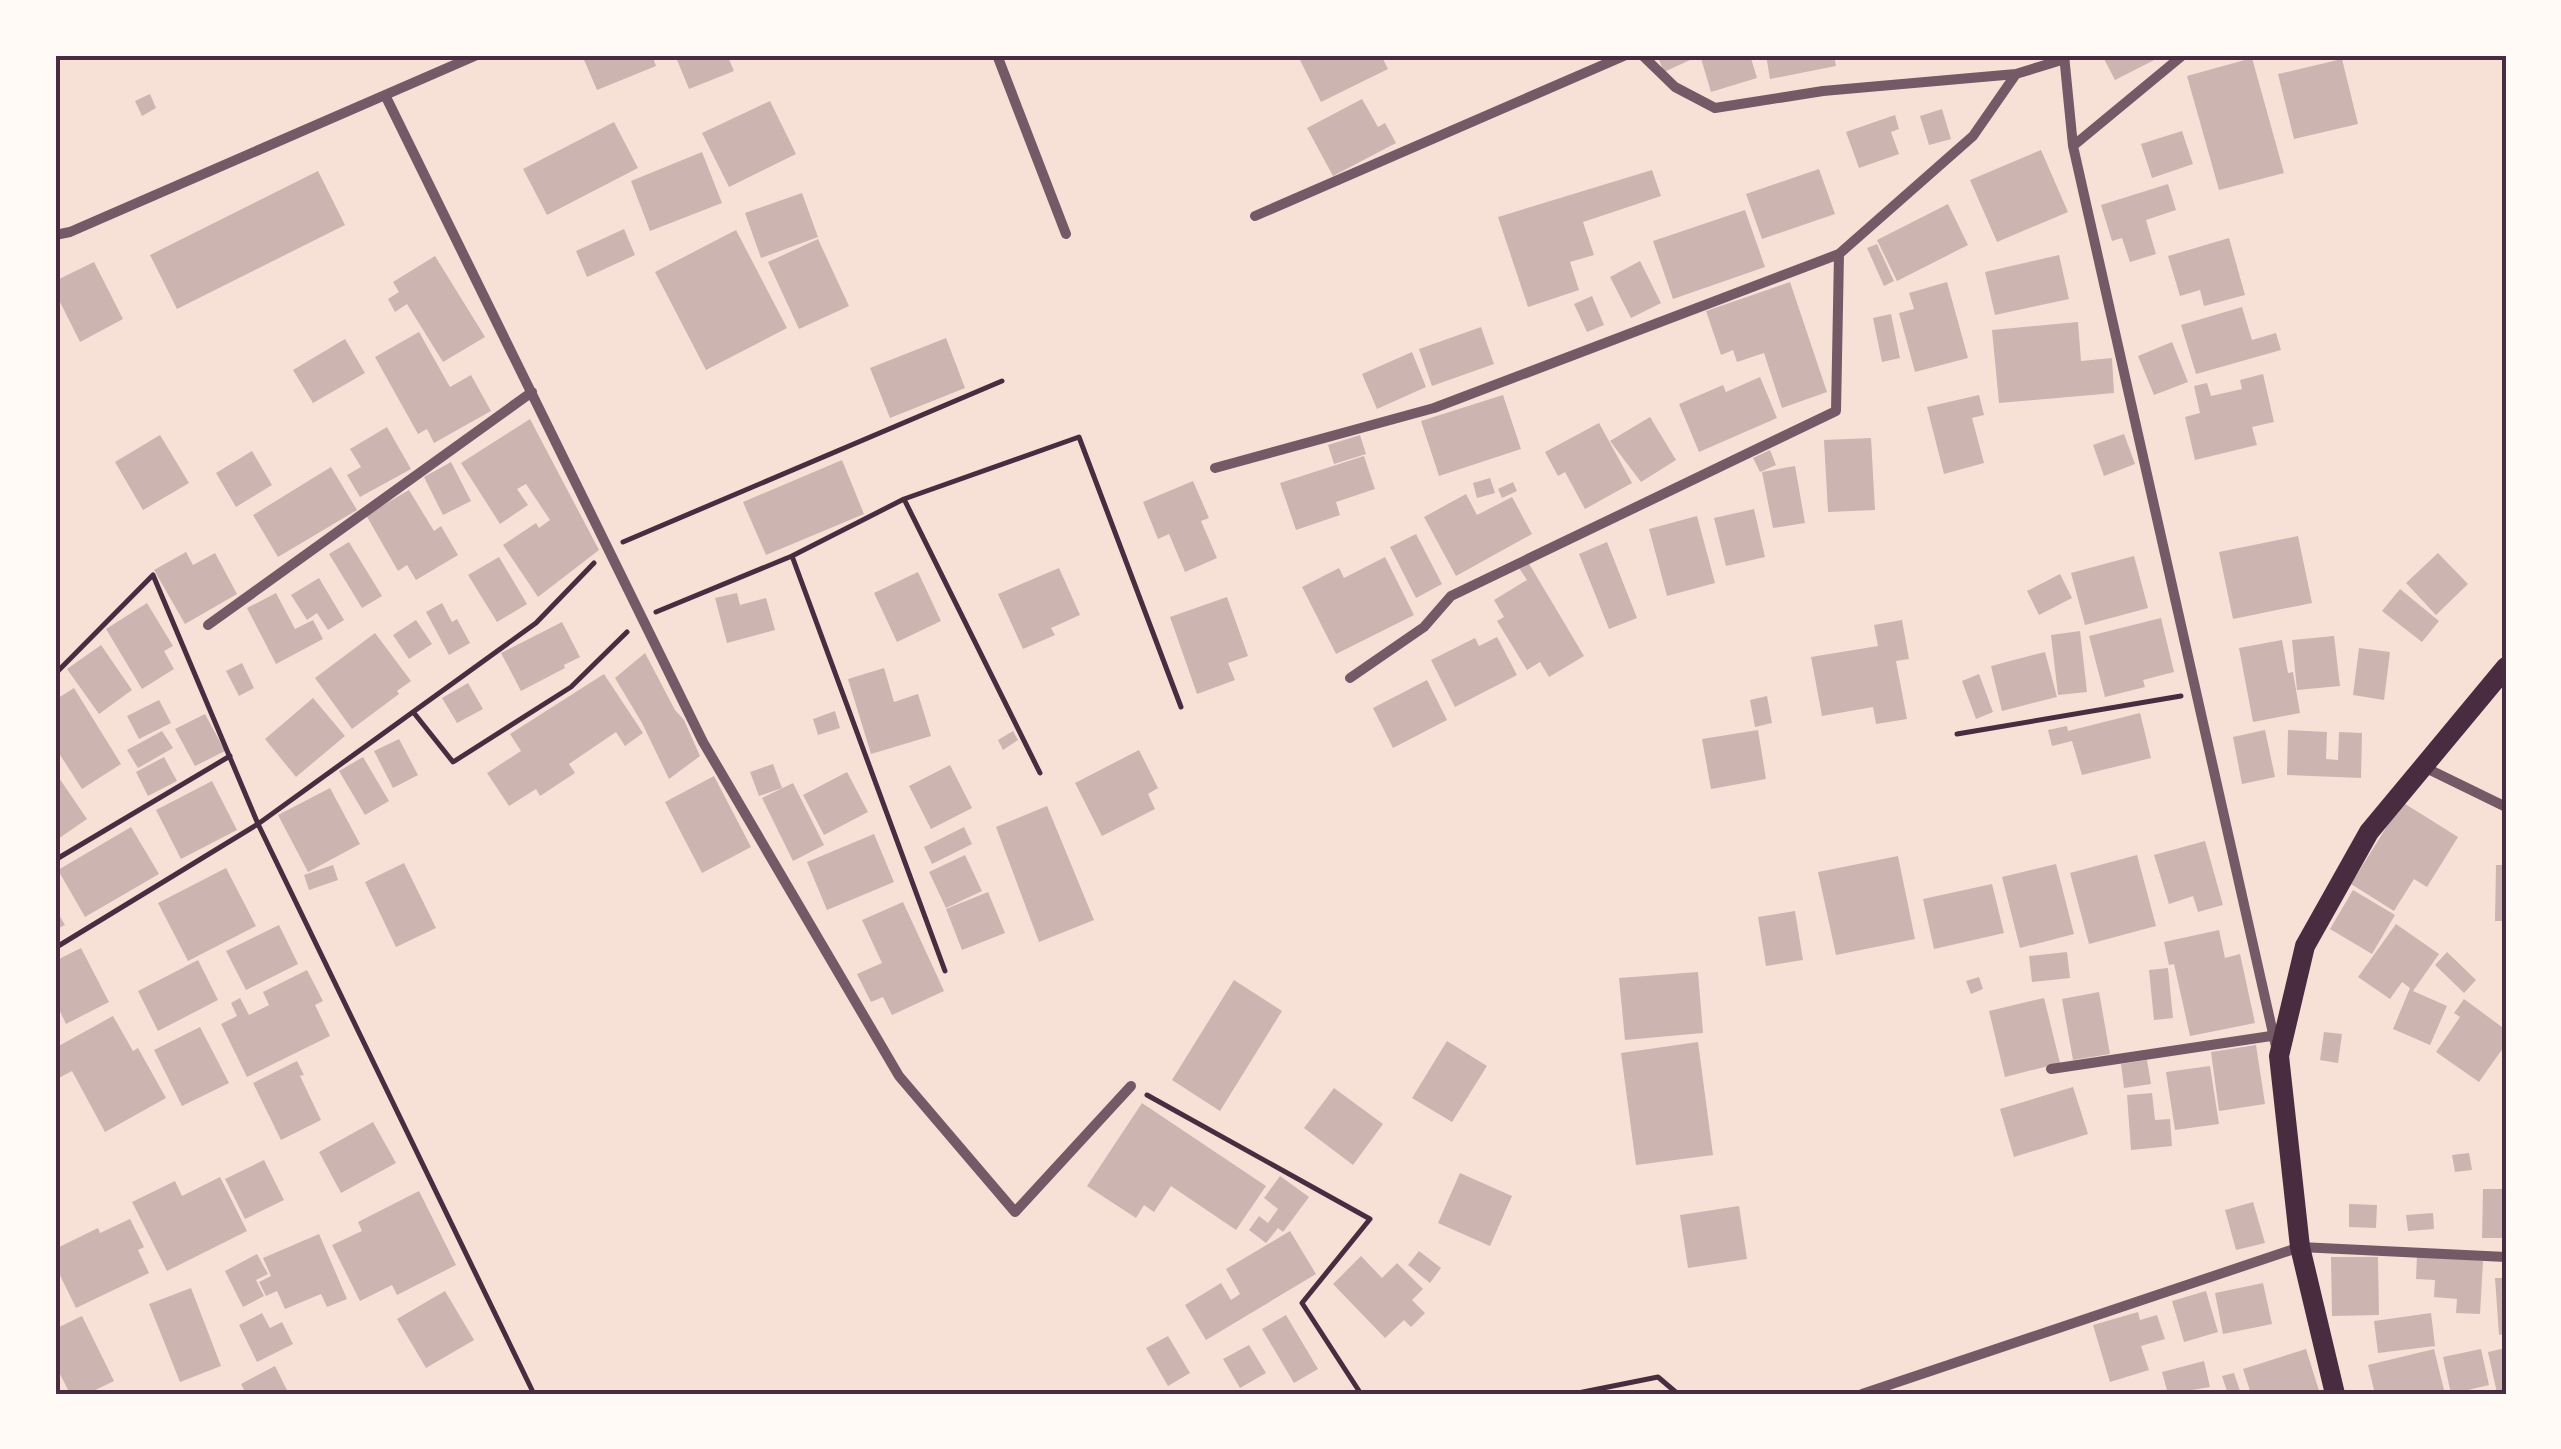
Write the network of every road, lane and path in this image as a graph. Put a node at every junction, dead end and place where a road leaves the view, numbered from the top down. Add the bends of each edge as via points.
1 (477, 55) edge
2 (997, 55) edge
3 (1626, 55) edge
4 (1642, 55) edge
5 (2183, 55) edge
6 (2064, 57) edge
7 (2016, 74) junction
8 (385, 94) junction
9 (2073, 146) junction
10 (1255, 216) dead end
11 (1066, 234) dead end
12 (55, 235) edge
13 (1839, 254) junction
14 (1002, 380) dead end
15 (532, 392) junction
16 (1215, 468) dead end
17 (904, 500) junction
18 (608, 548) junction
19 (792, 556) junction
20 (642, 618) junction
21 (208, 625) dead end
22 (2506, 667) edge
23 (55, 674) edge
24 (1350, 678) dead end
25 (2197, 693) junction
26 (1180, 707) dead end
27 (414, 713) junction
28 (1958, 734) dead end
29 (230, 756) junction
30 (2424, 768) junction
31 (1040, 773) dead end
32 (2506, 807) edge
33 (258, 824) junction
34 (55, 860) edge
35 (55, 948) edge
36 (944, 971) dead end
37 (2275, 1046) junction
38 (2051, 1069) dead end
39 (1130, 1086) joint
40 (2300, 1247) junction
41 (2506, 1257) edge
42 (532, 1390) dead end
43 (1361, 1394) edge
44 (1573, 1394) edge
45 (1678, 1394) edge
46 (1862, 1394) edge
47 (2336, 1394) edge

1 - 8 street
2 - 11 street
3 - 10 street
4 - 7 street via 1675,87 1716,108
5 - 9 street
6 - 7 street
6 - 9 street
7 - 13 street via 1973,136
8 - 12 street
8 - 15 street
9 - 25 street
13 - 16 street via 1434,408
13 - 24 street via 1836,411 1451,596 1424,627
14 - 18 path
15 - 18 street
15 - 21 street
17 - 19 path
17 - 26 path via 1079,437
17 - 31 path
18 - 20 street
18 - 27 path via 536,623
19 - 20 path
19 - 36 path
20 - 27 path via 571,687 453,762
20 - 39 street via 703,742 899,1076 1016,1212
22 - 30 main road
23 - 29 path via 153,575
25 - 28 path
25 - 37 street
27 - 33 path
29 - 33 path
29 - 34 path
30 - 32 street
30 - 37 main road via 2370,832 2306,946
33 - 35 path
33 - 42 path
37 - 38 street
37 - 40 main road
39 - 43 path via 1370,1219 1302,1303
40 - 41 street
40 - 46 street
40 - 47 main road
44 - 45 path via 1658,1377

